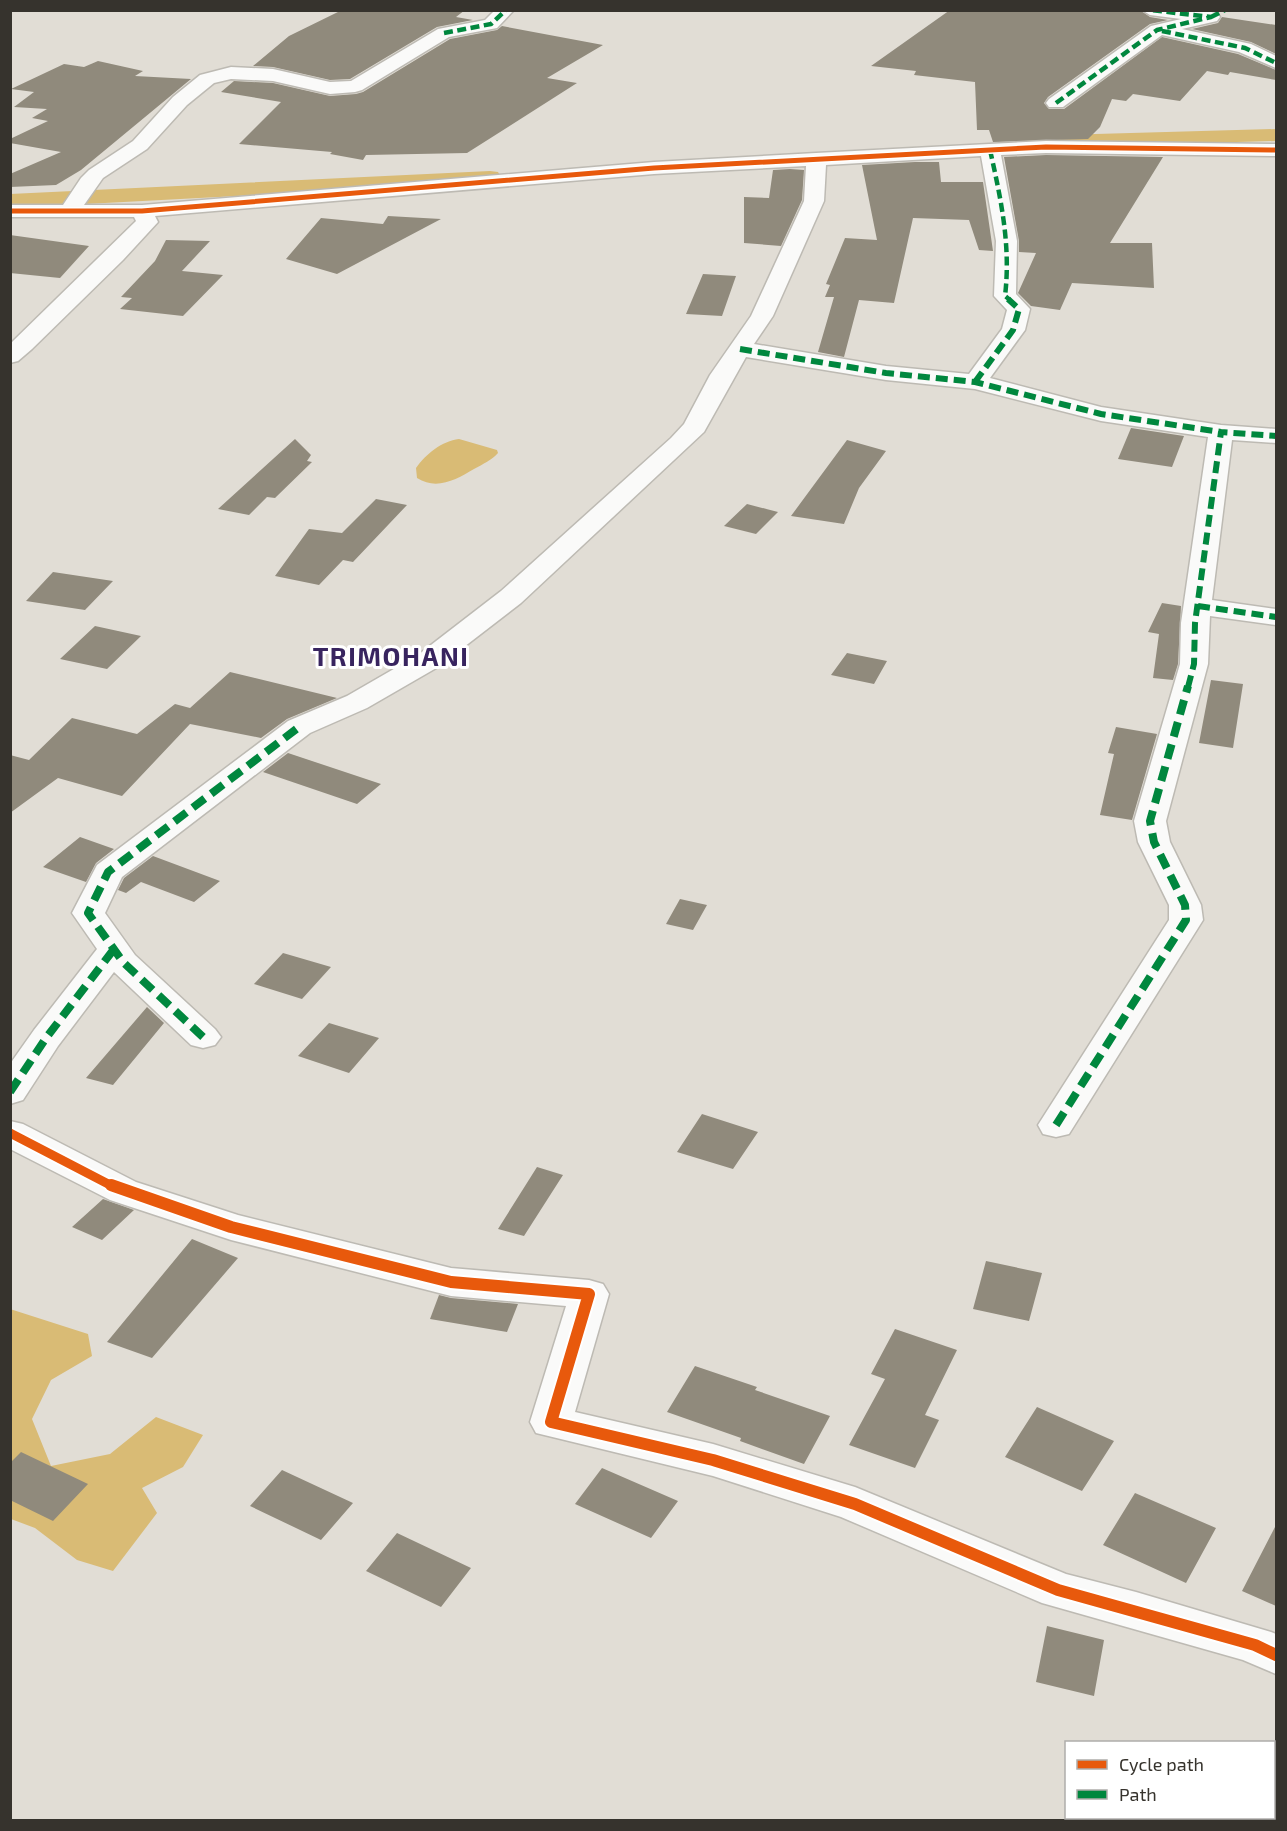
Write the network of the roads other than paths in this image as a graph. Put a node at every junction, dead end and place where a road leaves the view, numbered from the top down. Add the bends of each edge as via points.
1 (506, 10) edge
2 (1150, 10) edge
3 (1218, 14) edge
4 (1157, 30) junction
5 (1276, 63) edge
6 (1056, 103) dead end
7 (990, 150) junction
8 (1276, 150) edge
9 (816, 159) junction
10 (72, 209) junction
11 (10, 211) edge
12 (142, 211) junction
13 (740, 349) junction
14 (10, 356) edge
15 (975, 382) junction
16 (1221, 432) junction
17 (1276, 435) edge
18 (1198, 606) junction
19 (1276, 617) edge
20 (114, 949) junction
21 (203, 1036) dead end
22 (10, 1092) edge
23 (1056, 1125) dead end
24 (10, 1133) edge
25 (1276, 1655) edge

1 - 10 street via 491,24 444,33 355,86 330,88 273,75 231,73 207,79 180,101 140,145 96,174
2 - 3 street
3 - 4 street
4 - 5 street via 1245,48
4 - 6 street
7 - 8 street
7 - 9 street
7 - 15 street via 1004,214 1008,277 1005,296 1019,309 1014,330
9 - 12 street via 654,168
9 - 13 street via 814,201 762,316
10 - 11 street
10 - 12 street
12 - 14 street via 147,222 129,242
13 - 15 street via 886,373
13 - 20 street via 695,427 511,597 428,661 357,702 299,727 108,872 88,913
15 - 16 street via 1101,414
16 - 17 street
16 - 18 street
18 - 19 street
18 - 23 street via 1194,664 1150,821 1154,843 1185,905 1186,920
20 - 21 street via 123,962
20 - 22 street
24 - 25 street via 123,1191 231,1227 451,1282 589,1294 551,1422 713,1460 855,1504 1058,1590 1158,1616

